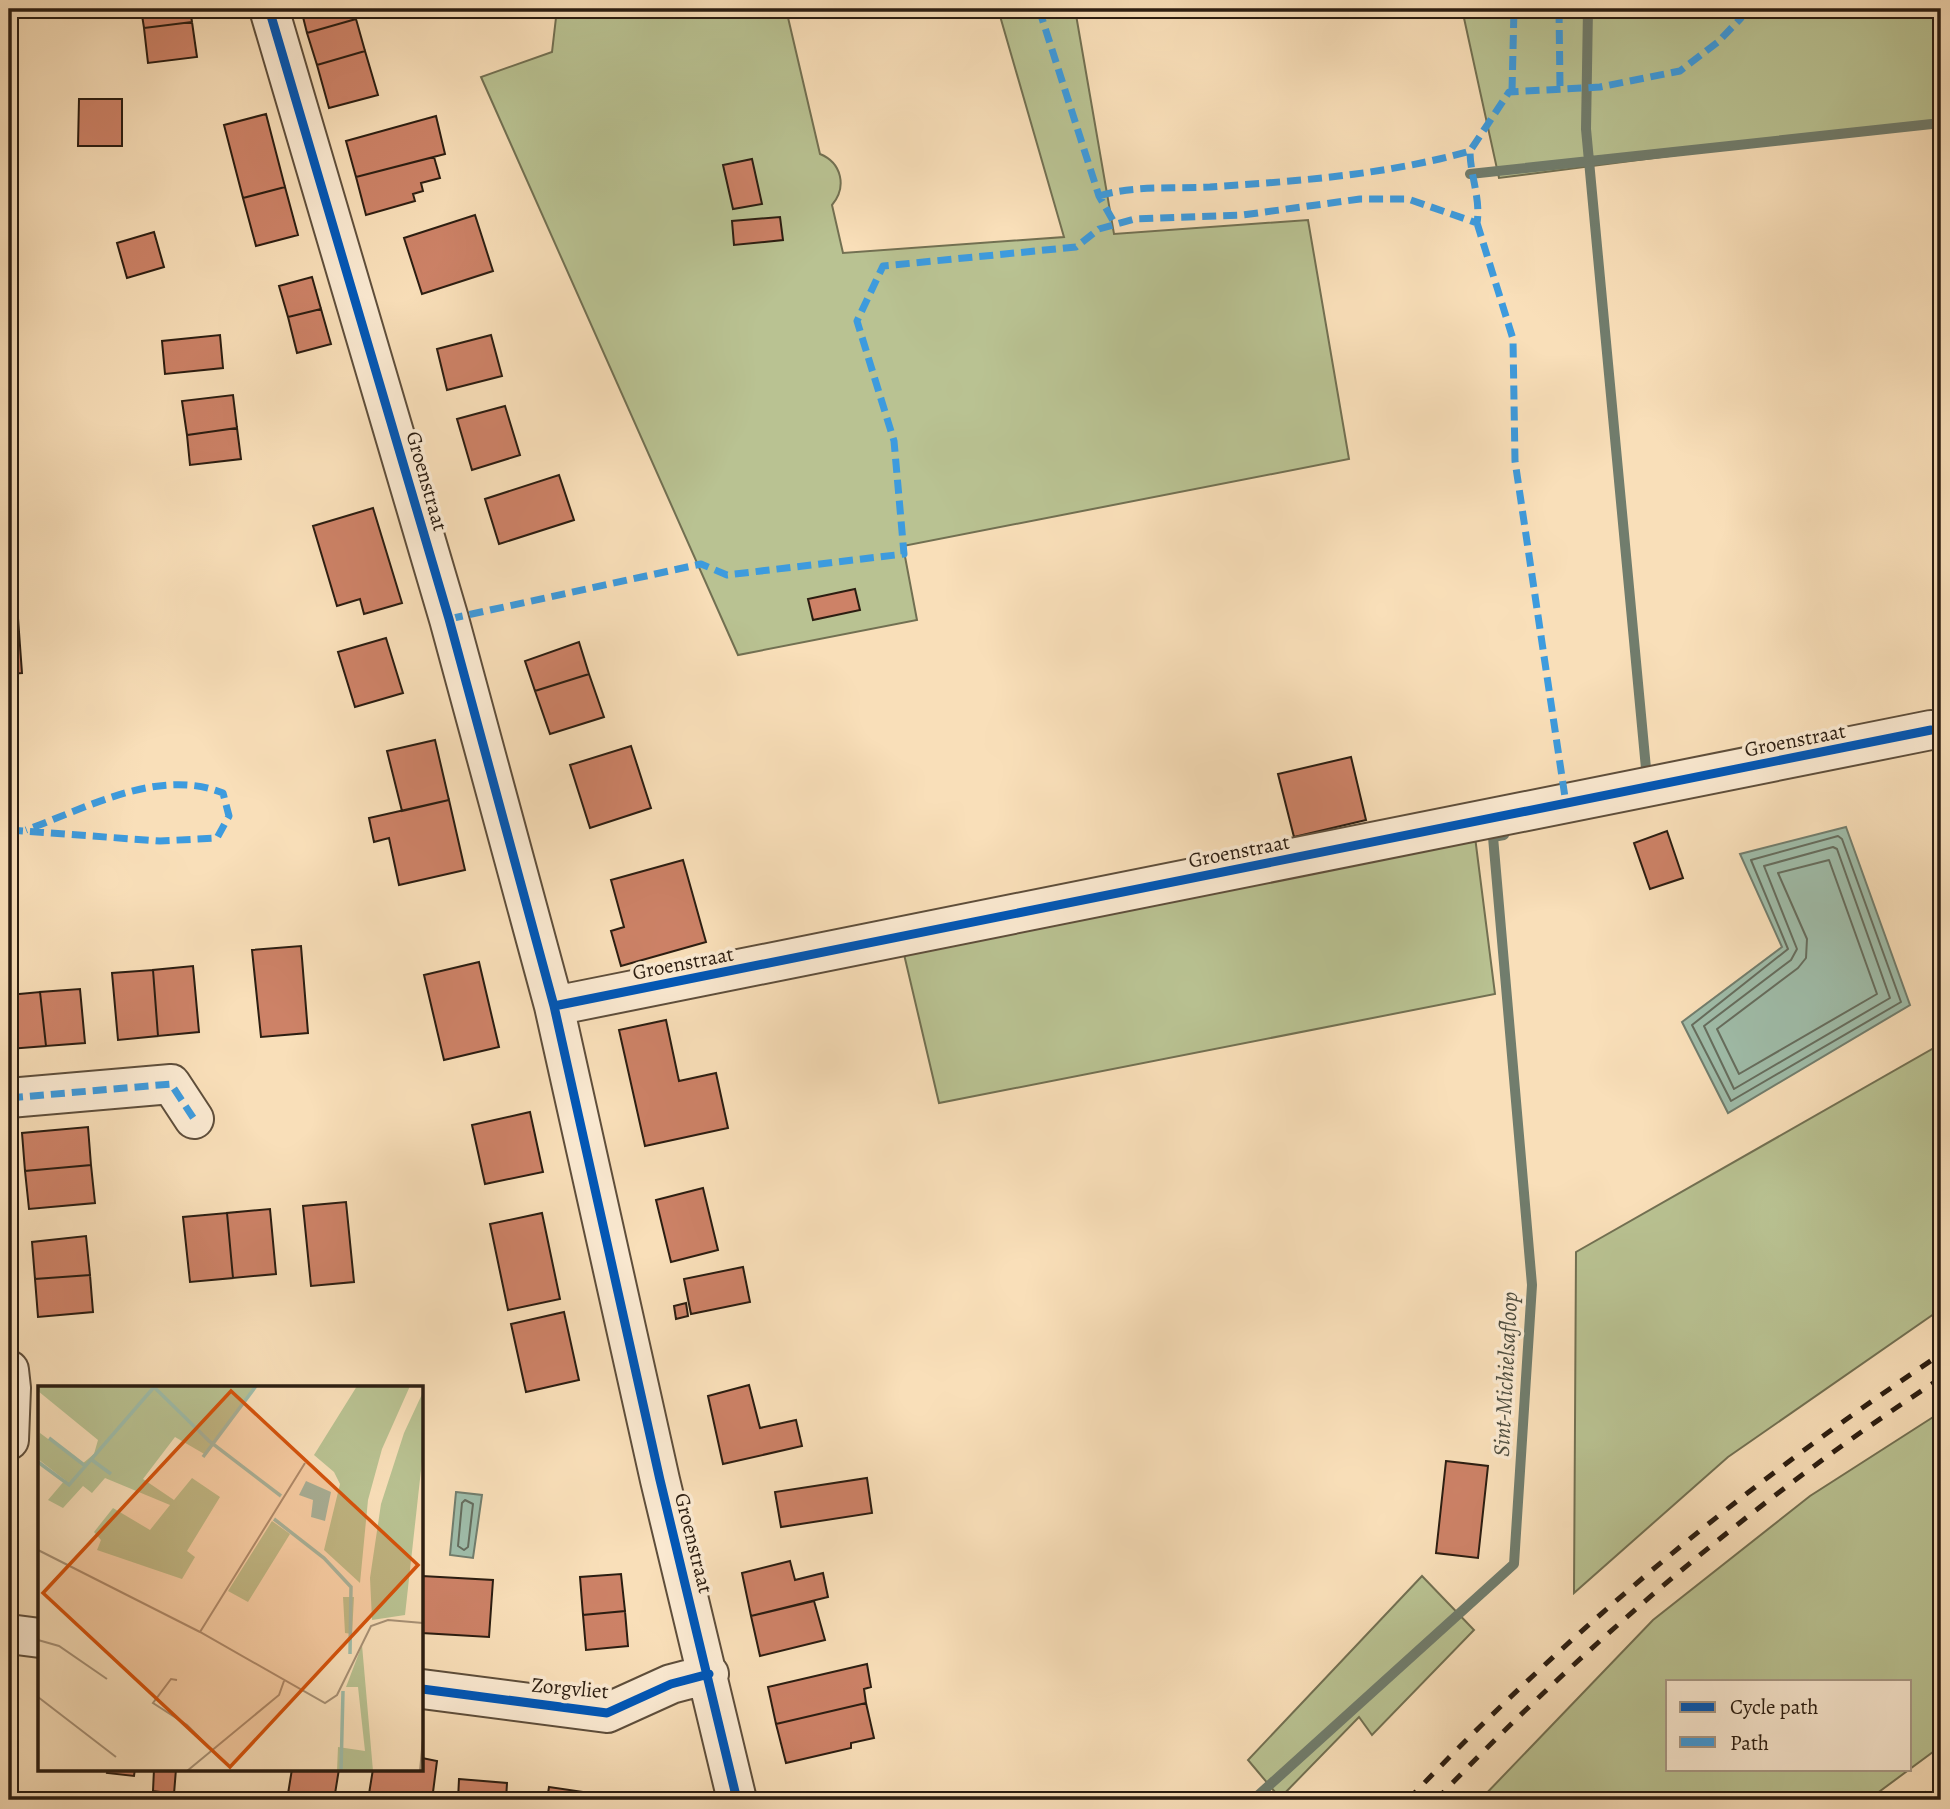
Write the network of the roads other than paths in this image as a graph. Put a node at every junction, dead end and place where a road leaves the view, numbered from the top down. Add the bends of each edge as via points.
1 (269, 9) edge
2 (1931, 730) dead end
3 (554, 1006) junction
4 (9, 1098) edge
5 (194, 1119) dead end
6 (9, 1370) edge
7 (9, 1440) edge
8 (9, 1634) edge
9 (38, 1638) edge
10 (709, 1674) junction
11 (424, 1689) edge
12 (737, 1800) edge

1 - 3 street, Groenstraat via 449,620
2 - 3 street, Groenstraat
3 - 10 street, Groenstraat via 660,1480
4 - 5 street via 172,1084
6 - 7 street
8 - 9 street
10 - 11 street, Zorgvliet via 671,1684 607,1713
10 - 12 street, Groenstraat

